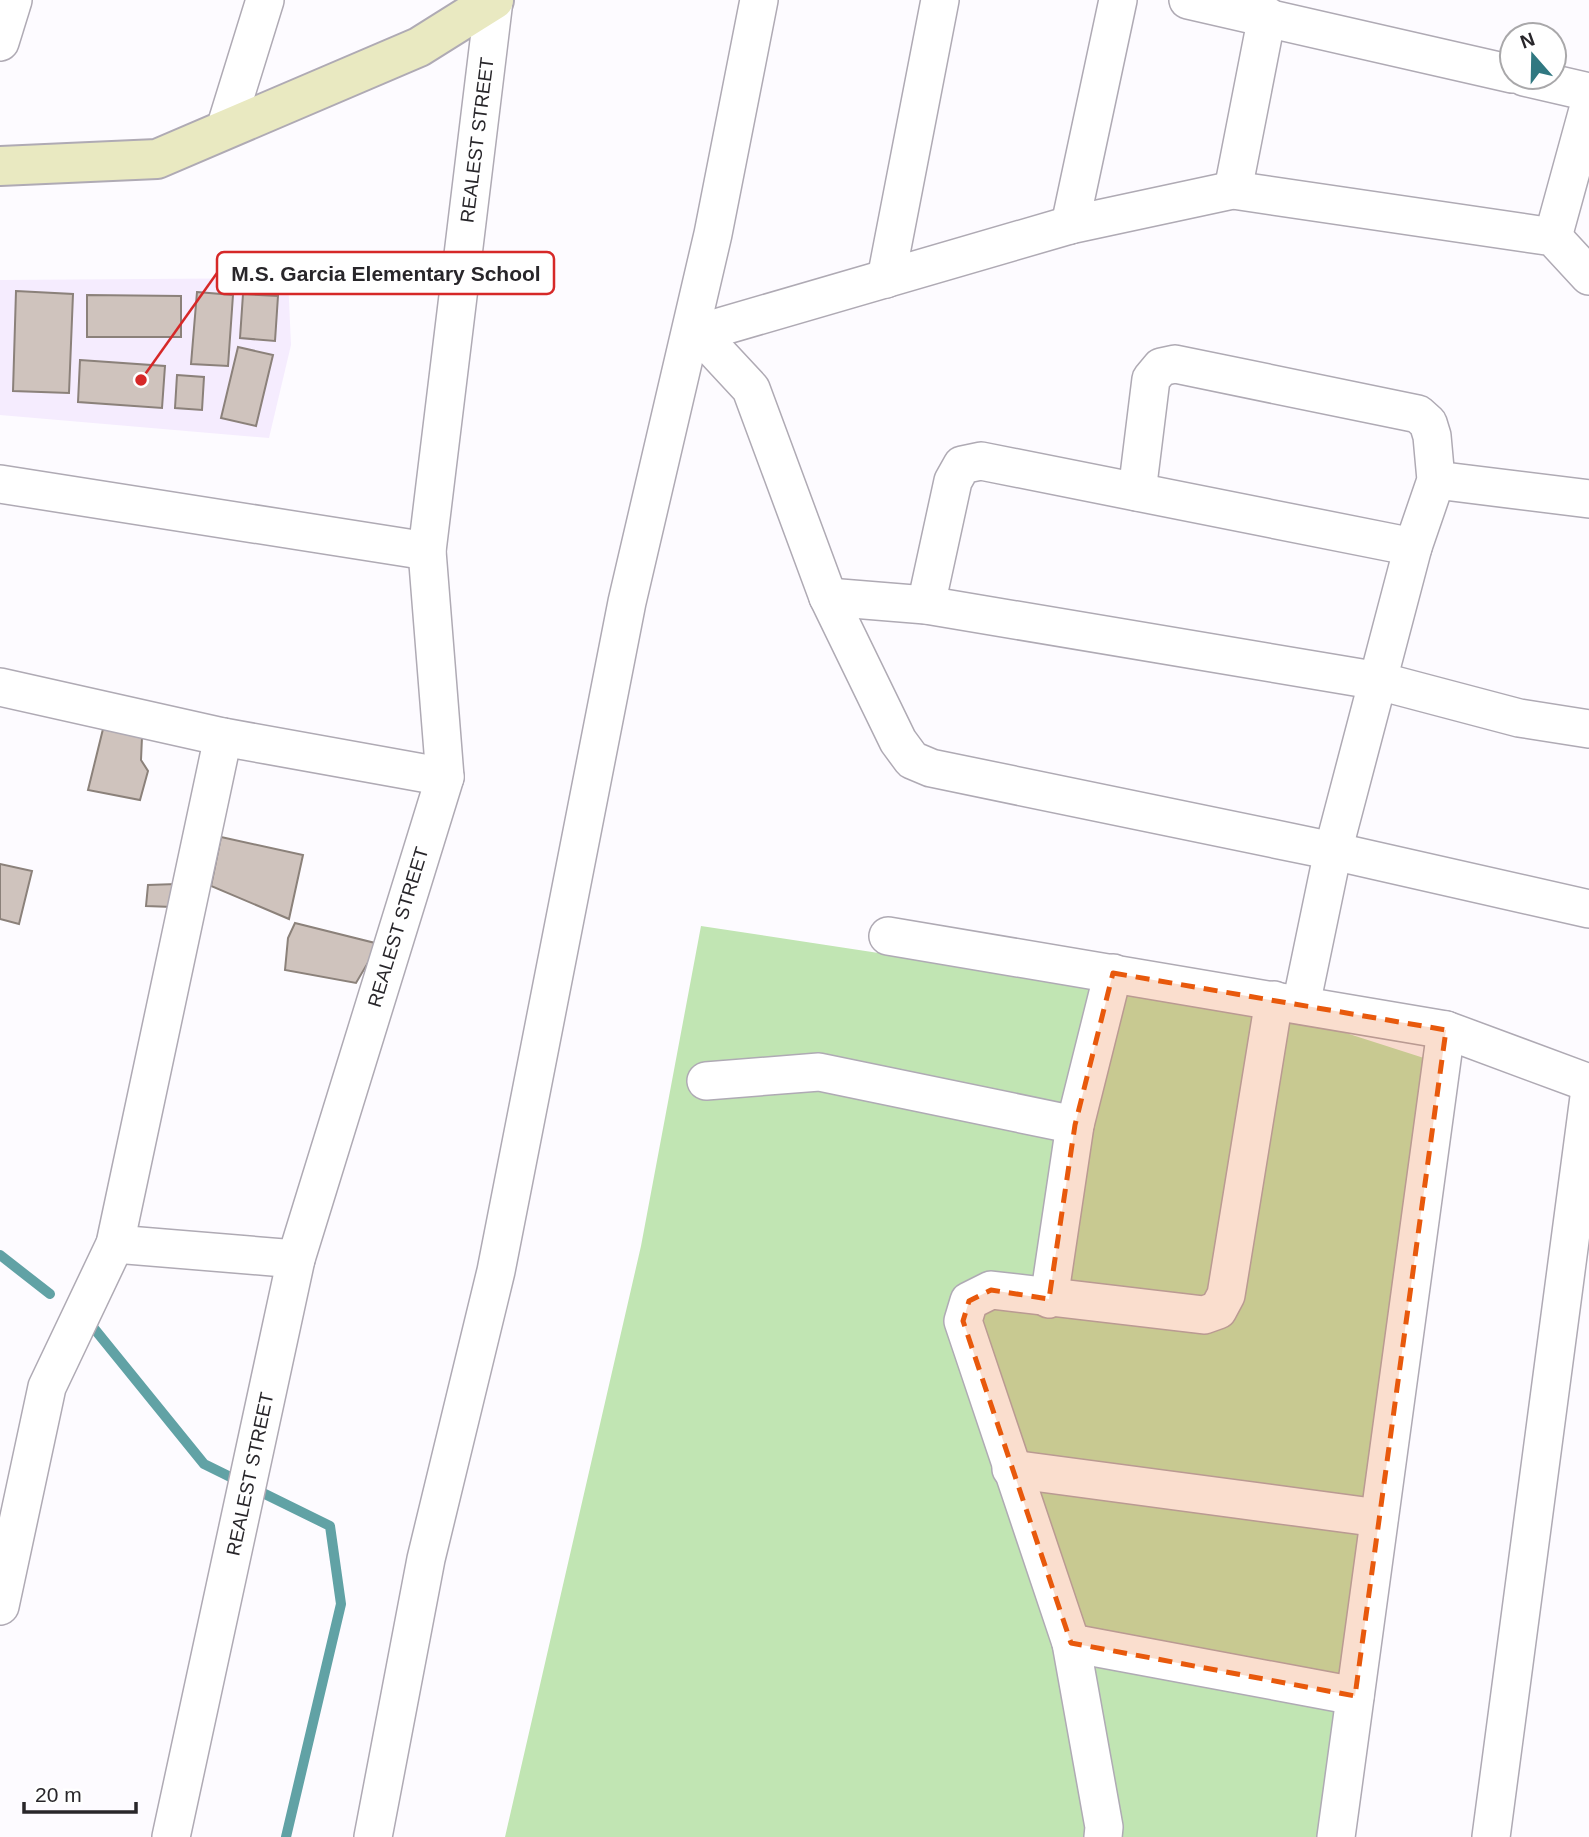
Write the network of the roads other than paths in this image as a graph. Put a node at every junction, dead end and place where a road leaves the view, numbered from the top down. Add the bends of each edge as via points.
1 (13, 0) edge
2 (265, 0) edge
3 (494, 0) edge
4 (759, 0) edge
5 (940, 0) edge
6 (1118, 0) edge
7 (1188, 0) edge
8 (1267, 16) junction
9 (0, 42) edge
10 (1498, 71) edge
11 (1568, 87) edge
12 (1589, 92) edge
13 (1589, 106) edge
14 (225, 129) junction
15 (0, 166) edge
16 (1233, 190) junction
17 (1070, 225) junction
18 (1553, 237) junction
19 (1589, 276) edge
20 (886, 279) junction
21 (696, 328) junction
22 (1436, 480) junction
23 (0, 484) edge
24 (1137, 492) junction
25 (1589, 499) edge
26 (1413, 547) junction
27 (427, 551) junction
28 (828, 597) junction
29 (926, 605) junction
30 (1379, 681) junction
31 (0, 687) edge
32 (1589, 729) edge
33 (223, 737) junction
34 (444, 777) junction
35 (1333, 851) junction
36 (1589, 909) edge
37 (888, 936) dead end
38 (1113, 973) junction
39 (1287, 1002) junction
40 (1446, 1030) junction
41 (706, 1081) dead end
42 (1589, 1083) edge
43 (1589, 1097) edge
44 (1075, 1125) junction
45 (115, 1244) junction
46 (296, 1259) junction
47 (1049, 1299) junction
48 (1011, 1469) junction
49 (1379, 1518) junction
50 (0, 1606) edge
51 (1071, 1643) junction
52 (1355, 1696) junction
53 (171, 1837) edge
54 (373, 1837) edge
55 (1103, 1837) edge
56 (1336, 1837) edge
57 (1491, 1837) edge

1 - 9 street
2 - 14 street
3 - 14 street via 419,47
3 - 27 street, REALEST STREET
4 - 21 street
5 - 20 street
6 - 17 street
7 - 8 street
8 - 10 street
8 - 16 street
11 - 12 street
13 - 18 street
14 - 15 street via 157,159
16 - 17 street
16 - 18 street
17 - 20 street
18 - 19 street
20 - 21 street
21 - 28 street via 751,389
21 - 54 street via 627,602 496,1271 426,1559
22 - 24 street via 1432,436 1428,423 1418,414 1175,364 1161,367 1151,379
22 - 25 street
22 - 26 street
23 - 27 street
24 - 26 street
24 - 29 street via 981,461 962,465 953,481
26 - 30 street
27 - 34 street, REALEST STREET
28 - 29 street
28 - 35 street via 898,741 912,760 931,768
29 - 30 street
30 - 32 street via 1519,718
30 - 35 street
31 - 33 street
33 - 34 street
33 - 45 street
34 - 46 street, REALEST STREET
35 - 36 street
35 - 39 street
37 - 38 street
38 - 39 street
38 - 44 street
39 - 40 street
39 - 47 street via 1226,1295 1218,1310 1204,1315
40 - 42 street
40 - 49 street
41 - 44 street via 818,1072
43 - 57 street
44 - 47 street
45 - 46 street
45 - 50 street via 47,1387
46 - 53 street, REALEST STREET
47 - 48 street via 991,1290 969,1301 963,1321
48 - 49 street
48 - 51 street
49 - 52 street
51 - 52 street
51 - 55 street
52 - 56 street

